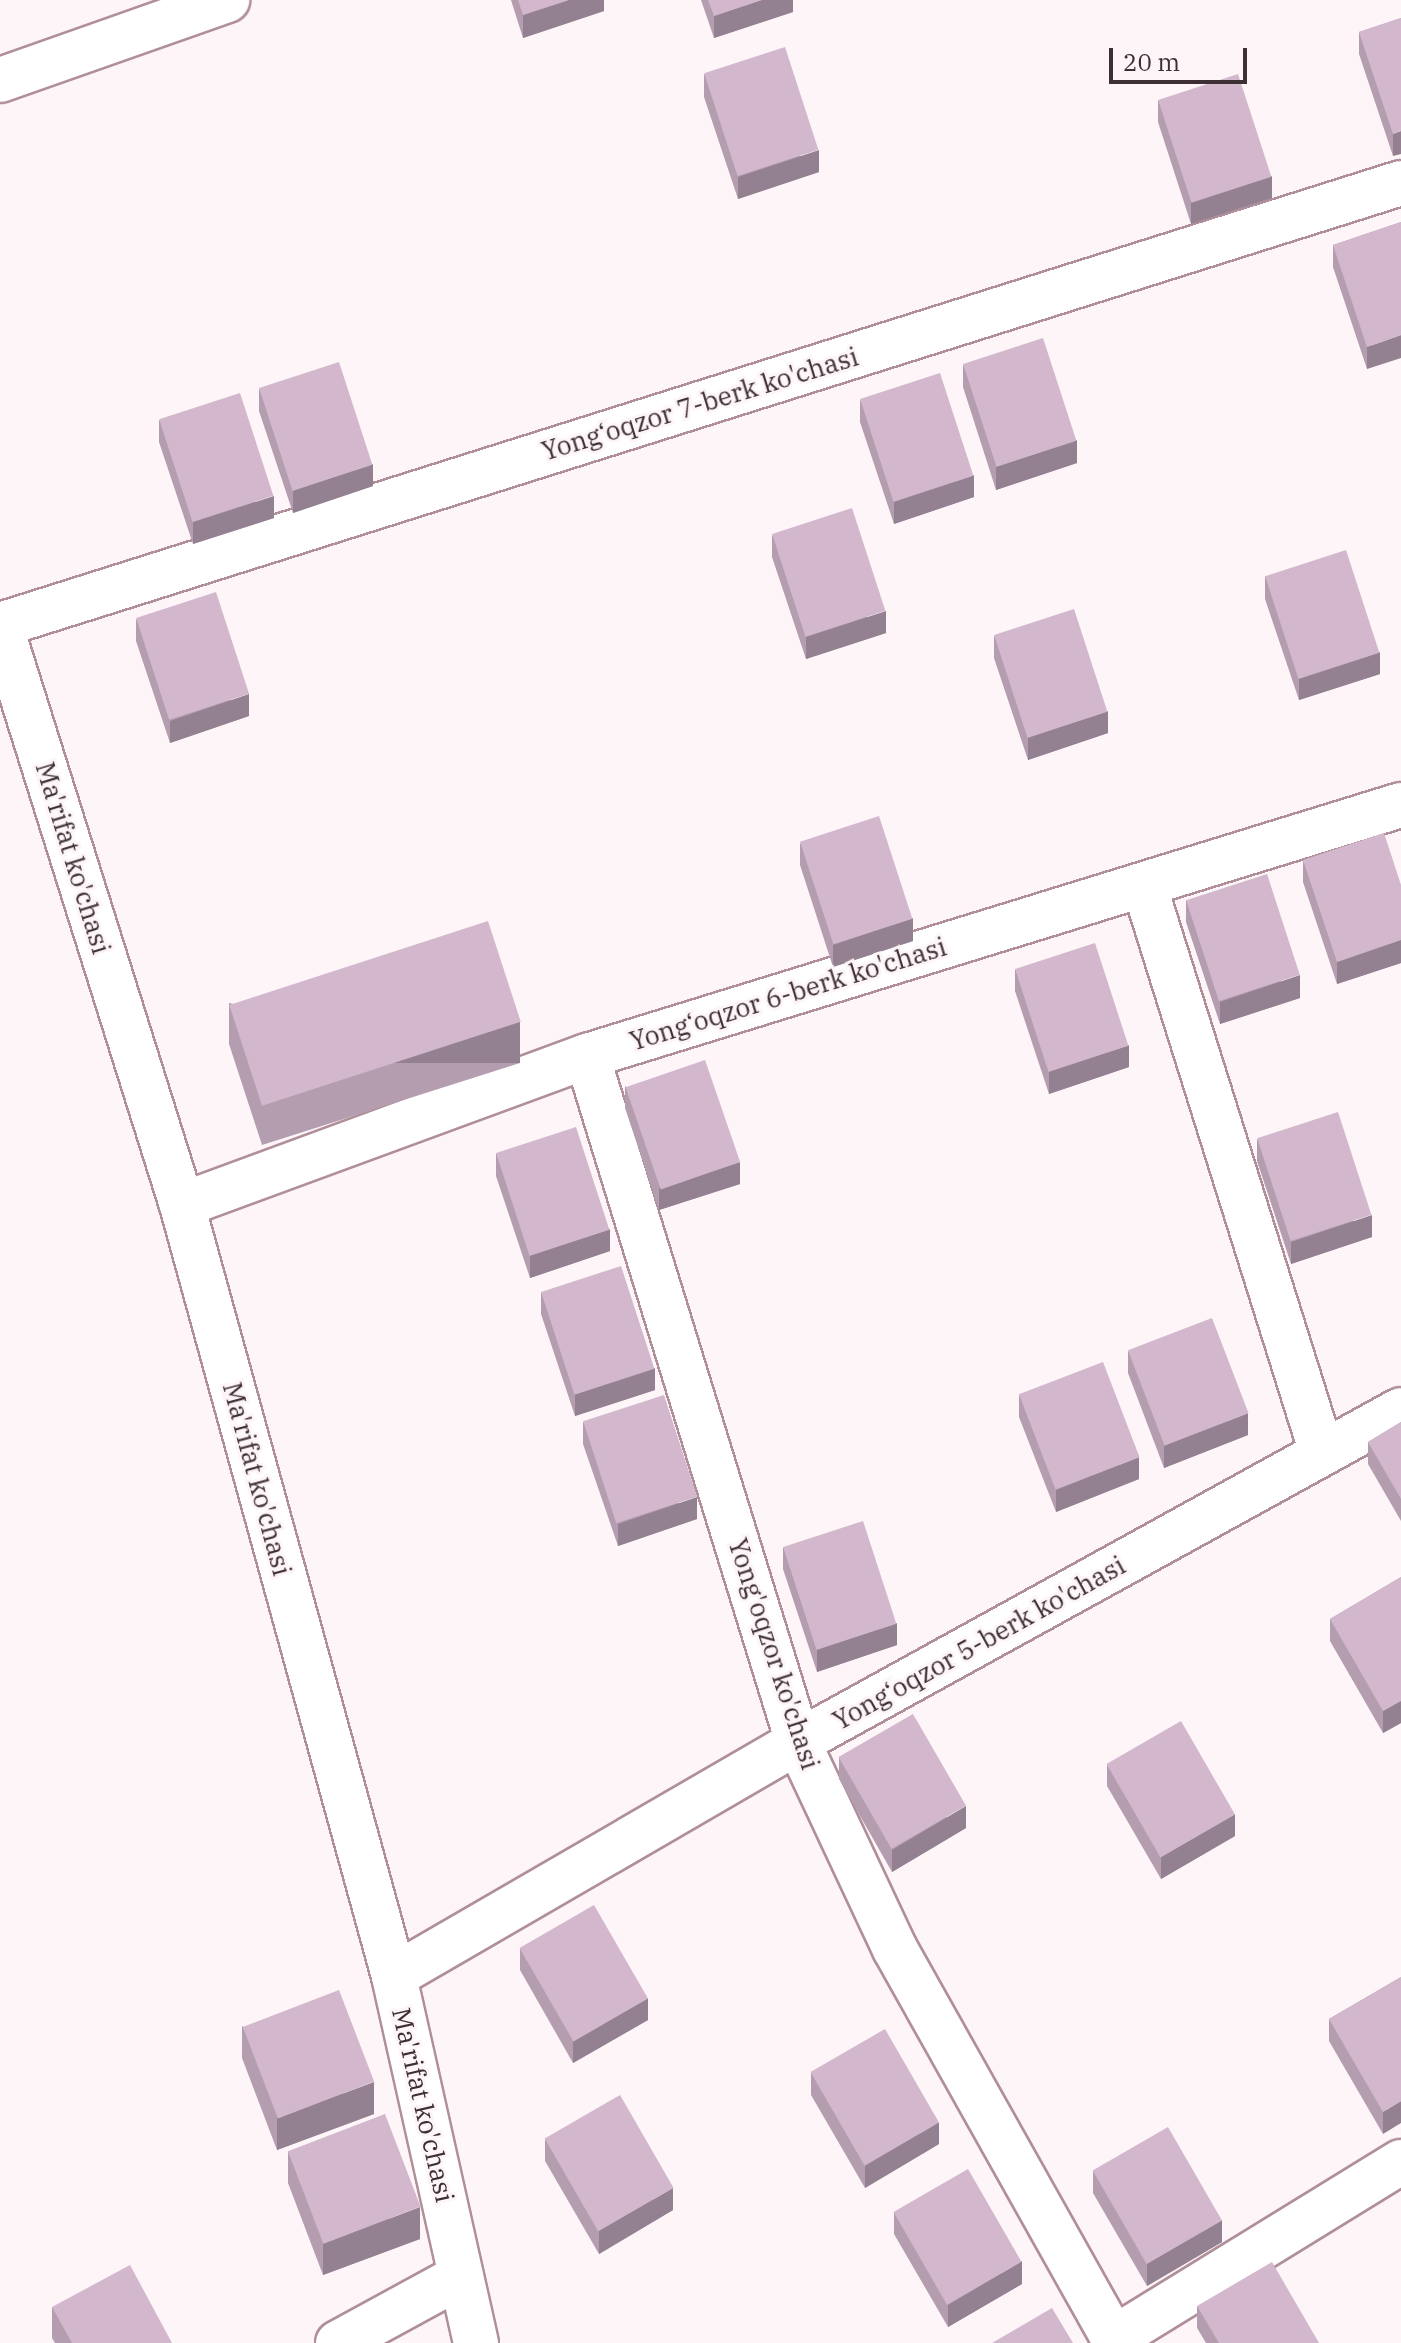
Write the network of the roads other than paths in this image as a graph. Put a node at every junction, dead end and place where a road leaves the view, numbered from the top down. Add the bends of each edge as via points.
1 (227, 0) edge
2 (0, 80) edge
3 (1401, 183) edge
4 (0, 625) edge
5 (1401, 805) edge
6 (1144, 885) junction
7 (587, 1056) junction
8 (182, 1205) junction
9 (1401, 1410) edge
10 (1322, 1453) junction
11 (798, 1742) junction
12 (394, 1976) junction
13 (1401, 2162) edge
14 (461, 2276) junction
15 (1114, 2341) edge
16 (338, 2343) edge
17 (476, 2343) edge

1 - 2 street
3 - 4 street, Yong‘oqzor 7-berk ko'chasi
4 - 8 street, Ma'rifat ko'chasi
5 - 6 street, Yong‘oqzor 6-berk ko'chasi
6 - 7 street, Yong‘oqzor 6-berk ko'chasi
6 - 10 street
7 - 8 street, Yong‘oqzor 6-berk ko'chasi
7 - 11 street, Yong'oqzor ko'chasi
8 - 12 street, Ma'rifat ko'chasi
9 - 10 street, Yong‘oqzor 5-berk ko'chasi
10 - 11 street, Yong‘oqzor 5-berk ko'chasi
11 - 12 street, Yong‘oqzor 5-berk ko'chasi
11 - 15 street, Yong'oqzor ko'chasi via 895,1949
12 - 14 street, Ma'rifat ko'chasi
13 - 15 street
14 - 16 street
14 - 17 street, Ma'rifat ko'chasi

